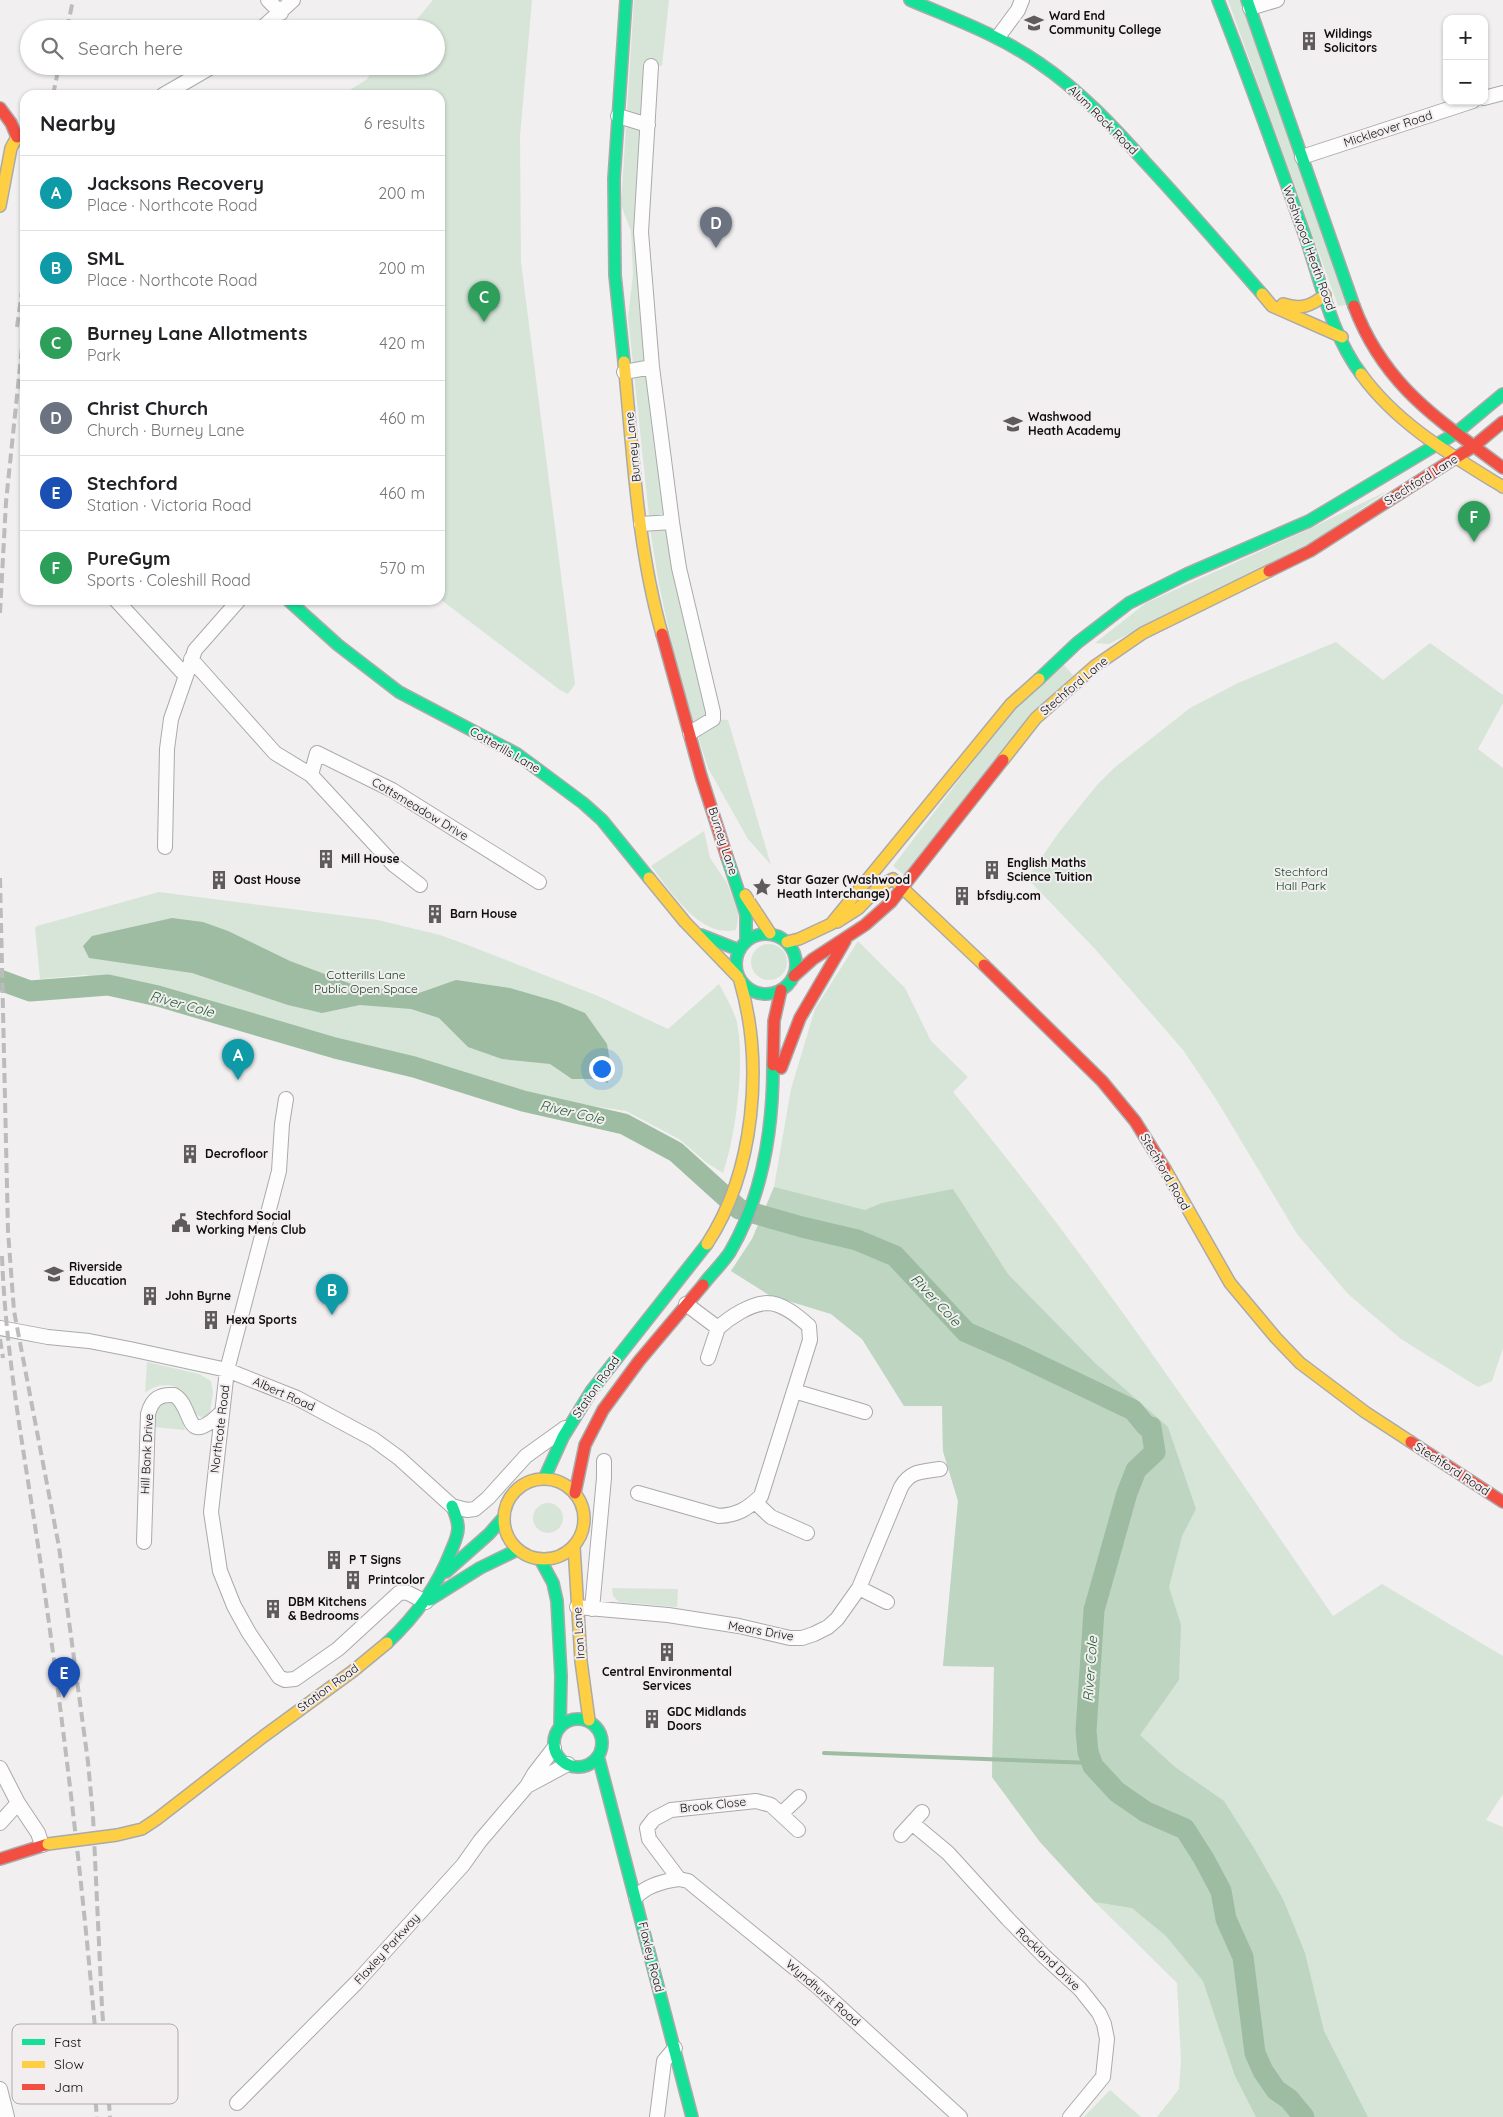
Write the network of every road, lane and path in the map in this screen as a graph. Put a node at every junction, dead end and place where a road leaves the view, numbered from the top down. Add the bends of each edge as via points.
1 (268, 0) edge
2 (294, 0) edge
3 (626, 0) edge
4 (910, 0) edge
5 (1022, 0) edge
6 (1218, 0) edge
7 (1277, 0) edge
8 (1249, 4) edge
9 (281, 13) junction
10 (273, 20) edge
11 (998, 37) junction
12 (651, 66) dead end
13 (197, 75) edge
14 (172, 90) edge
15 (1503, 93) edge
16 (1488, 97) edge
17 (1461, 105) edge
18 (0, 108) edge
19 (618, 116) junction
20 (648, 124) junction
21 (20, 136) edge
22 (20, 139) edge
23 (1302, 157) junction
24 (0, 206) edge
25 (1257, 289) junction
26 (1325, 295) junction
27 (1342, 337) junction
28 (652, 367) junction
29 (624, 372) junction
30 (1503, 394) edge
31 (1503, 422) edge
32 (1456, 433) junction
33 (1436, 446) junction
34 (1474, 446) junction
35 (1457, 458) junction
36 (1503, 468) edge
37 (1503, 487) edge
38 (672, 522) junction
39 (641, 524) junction
40 (121, 605) edge
41 (235, 605) edge
42 (294, 605) edge
43 (1086, 654) junction
44 (191, 658) junction
45 (185, 675) junction
46 (690, 733) junction
47 (310, 775) junction
48 (165, 848) dead end
49 (539, 882) dead end
50 (736, 883) junction
51 (420, 885) dead end
52 (903, 889) junction
53 (831, 924) junction
54 (694, 932) junction
55 (770, 933) junction
56 (847, 938) junction
57 (746, 940) junction
58 (787, 942) junction
59 (739, 950) junction
60 (794, 976) junction
61 (739, 979) junction
62 (781, 990) junction
63 (773, 1093) junction
64 (286, 1099) dead end
65 (686, 1304) junction
66 (0, 1328) edge
67 (718, 1328) junction
68 (708, 1358) dead end
69 (227, 1370) junction
70 (794, 1391) junction
71 (222, 1412) junction
72 (865, 1412) dead end
73 (563, 1429) junction
74 (604, 1461) dead end
75 (940, 1469) dead end
76 (544, 1479) junction
77 (574, 1493) junction
78 (638, 1493) dead end
79 (755, 1502) junction
80 (1503, 1502) edge
81 (452, 1506) junction
82 (503, 1518) junction
83 (807, 1532) dead end
84 (144, 1542) dead end
85 (574, 1546) junction
86 (518, 1550) junction
87 (540, 1559) junction
88 (441, 1576) junction
89 (859, 1588) junction
90 (426, 1602) junction
91 (887, 1602) dead end
92 (577, 1607) junction
93 (592, 1609) junction
94 (590, 1720) junction
95 (560, 1727) junction
96 (554, 1748) junction
97 (598, 1756) junction
98 (0, 1768) edge
99 (581, 1772) junction
100 (527, 1786) junction
101 (799, 1796) dead end
102 (608, 1798) junction
103 (18, 1803) junction
104 (922, 1812) dead end
105 (782, 1813) junction
106 (0, 1823) edge
107 (912, 1823) junction
108 (646, 1828) joint
109 (798, 1830) dead end
110 (901, 1835) dead end
111 (45, 1844) junction
112 (0, 1859) edge
113 (678, 1879) junction
114 (636, 1897) junction
115 (674, 2048) junction
116 (0, 2089) edge
117 (237, 2103) dead end
118 (8, 2117) edge
119 (657, 2117) edge
120 (692, 2117) edge
121 (960, 2117) edge
122 (1070, 2117) edge

1 - 9 street
2 - 9 street
3 - 19 main road, Burney Lane
4 - 11 main road, Alum Rock Road
5 - 11 street
6 - 26 main road, Washwood Heath Road
7 - 8 street
8 - 23 main road, Washwood Heath Road
9 - 10 street
11 - 25 main road, Alum Rock Road via 1040,63 1109,122
12 - 20 street
13 - 14 street
15 - 16 street
17 - 23 street, Mickleover Road
18 - 21 main road
19 - 20 street
19 - 29 main road, Burney Lane via 614,179 615,275
20 - 28 street via 641,232
22 - 24 main road via 11,148
23 - 32 main road, Washwood Heath Road via 1359,319 1379,358 1423,407
25 - 26 main road, Alum Rock Road via 1294,308 1306,308
25 - 27 main road, Alum Rock Road via 1272,306
26 - 27 main road, Washwood Heath Road
27 - 33 main road, Washwood Heath Road via 1367,383 1390,408
28 - 29 street
28 - 38 street
29 - 39 main road, Burney Lane
30 - 32 main road, Stechford Lane
31 - 34 main road, Stechford Lane
32 - 33 main road, Stechford Lane
32 - 34 main road, Washwood Heath Road
33 - 35 main road, Washwood Heath Road
33 - 43 main road, Stechford Lane via 1309,521 1129,603
34 - 35 main road, Stechford Lane
34 - 36 main road, Washwood Heath Road
35 - 37 main road, Washwood Heath Road
35 - 43 main road, Stechford Lane via 1310,551 1143,633
38 - 39 street
38 - 46 street via 679,568 713,712 713,719
39 - 46 main road, Burney Lane via 654,610
40 - 45 street
41 - 44 street
42 - 54 main road, Cotterills Lane via 338,645 399,692 517,754 583,803 602,820
43 - 52 main road, Stechford Lane via 916,868
43 - 53 main road, Stechford Lane via 1011,704
44 - 45 street
44 - 47 street via 275,753
45 - 48 street via 171,719 168,741
46 - 50 main road, Burney Lane
47 - 49 street, Cottsmeadow Drive via 317,754 392,790
47 - 51 street via 394,865
50 - 55 main road, Burney Lane
50 - 57 main road, Burney Lane via 746,914
52 - 53 main road, Stechford Road via 893,879 890,880 847,917
52 - 56 main road, Stechford Lane via 877,916
52 - 80 main road, Stechford Road via 1102,1081 1151,1144 1230,1283 1300,1363 1365,1412
53 - 58 main road, Stechford Lane
54 - 59 main road, Cotterills Lane
54 - 61 main road, Cotterills Lane
55 - 57 main road
55 - 58 main road
56 - 60 main road, Stechford Lane via 807,962
56 - 63 main road via 788,1041
57 - 59 main road
58 - 60 main road via 795,954
59 - 61 main road via 736,958
60 - 62 main road
61 - 62 main road via 758,993
61 - 73 main road, Station Road via 751,1034 752,1072 749,1115 736,1184 720,1224 678,1285 602,1375
62 - 63 main road via 774,1021
63 - 65 main road via 757,1191 730,1253
64 - 69 street, Northcote Road via 279,1171
65 - 67 street
65 - 77 main road via 603,1410 585,1445
66 - 69 street, Albert Road via 48,1338 88,1341
67 - 68 street
67 - 70 street via 750,1308 768,1303 798,1316 809,1326 810,1340
69 - 71 street, Northcote Road
69 - 81 street, Albert Road via 297,1398 374,1438
70 - 72 street
70 - 79 street via 760,1496
71 - 84 street, Hill Bank Drive via 198,1427 191,1423 182,1402 174,1396 158,1397 150,1403
71 - 90 street, Northcote Road via 211,1512 220,1571 249,1633 279,1677 295,1679 338,1649 399,1593 406,1592
73 - 76 main road
73 - 81 street, Station Road via 526,1456 475,1509
74 - 93 street via 598,1478
75 - 89 street, Mears Drive via 916,1473 900,1487
76 - 77 main road via 556,1480
76 - 82 main road via 529,1481 516,1490 507,1502
77 - 85 main road via 582,1506 584,1519 582,1533
78 - 79 street via 719,1516 746,1510
79 - 83 street via 770,1516
81 - 88 main road, Station Road via 458,1519 459,1533
82 - 86 main road via 510,1541
82 - 88 main road via 490,1534
85 - 87 main road via 559,1557
85 - 92 main road, Iron Lane
86 - 87 main road
86 - 90 main road via 480,1568
87 - 95 main road, Iron Lane via 553,1583 556,1601
88 - 90 main road, Station Road
89 - 91 street
89 - 93 street, Mears Drive via 828,1627 802,1638 668,1615
90 - 111 main road, Station Road, bridge via 384,1647 142,1829
92 - 93 street, Mears Drive
92 - 94 main road, Iron Lane via 584,1692
94 - 95 main road via 572,1720
94 - 97 main road via 601,1735
95 - 96 main road
96 - 99 main road via 558,1758
96 - 100 street, Flaxley Parkway
97 - 99 main road
97 - 102 main road, Flaxley Road
98 - 103 street
99 - 100 street, Flaxley Parkway
99 - 102 main road, Flaxley Road
100 - 117 street, Flaxley Parkway via 463,1865 357,1982
101 - 105 street
102 - 114 main road, Flaxley Road
103 - 106 street
103 - 111 street
104 - 107 street
105 - 108 street, Brook Close via 771,1805 756,1801 694,1806 671,1810 654,1819
105 - 109 street, Brook Close
107 - 110 street
107 - 122 street, Rockland Drive via 948,1853 1008,1920 1080,1989 1099,2013 1107,2039 1103,2077
108 - 113 street, Wyndhurst Road
111 - 112 main road, Station Road
113 - 114 street via 663,1881
113 - 121 street, Wyndhurst Road via 688,1881 818,1987
114 - 115 main road, Flaxley Road
115 - 119 street via 664,2061
115 - 120 main road, Flaxley Road
116 - 118 street

